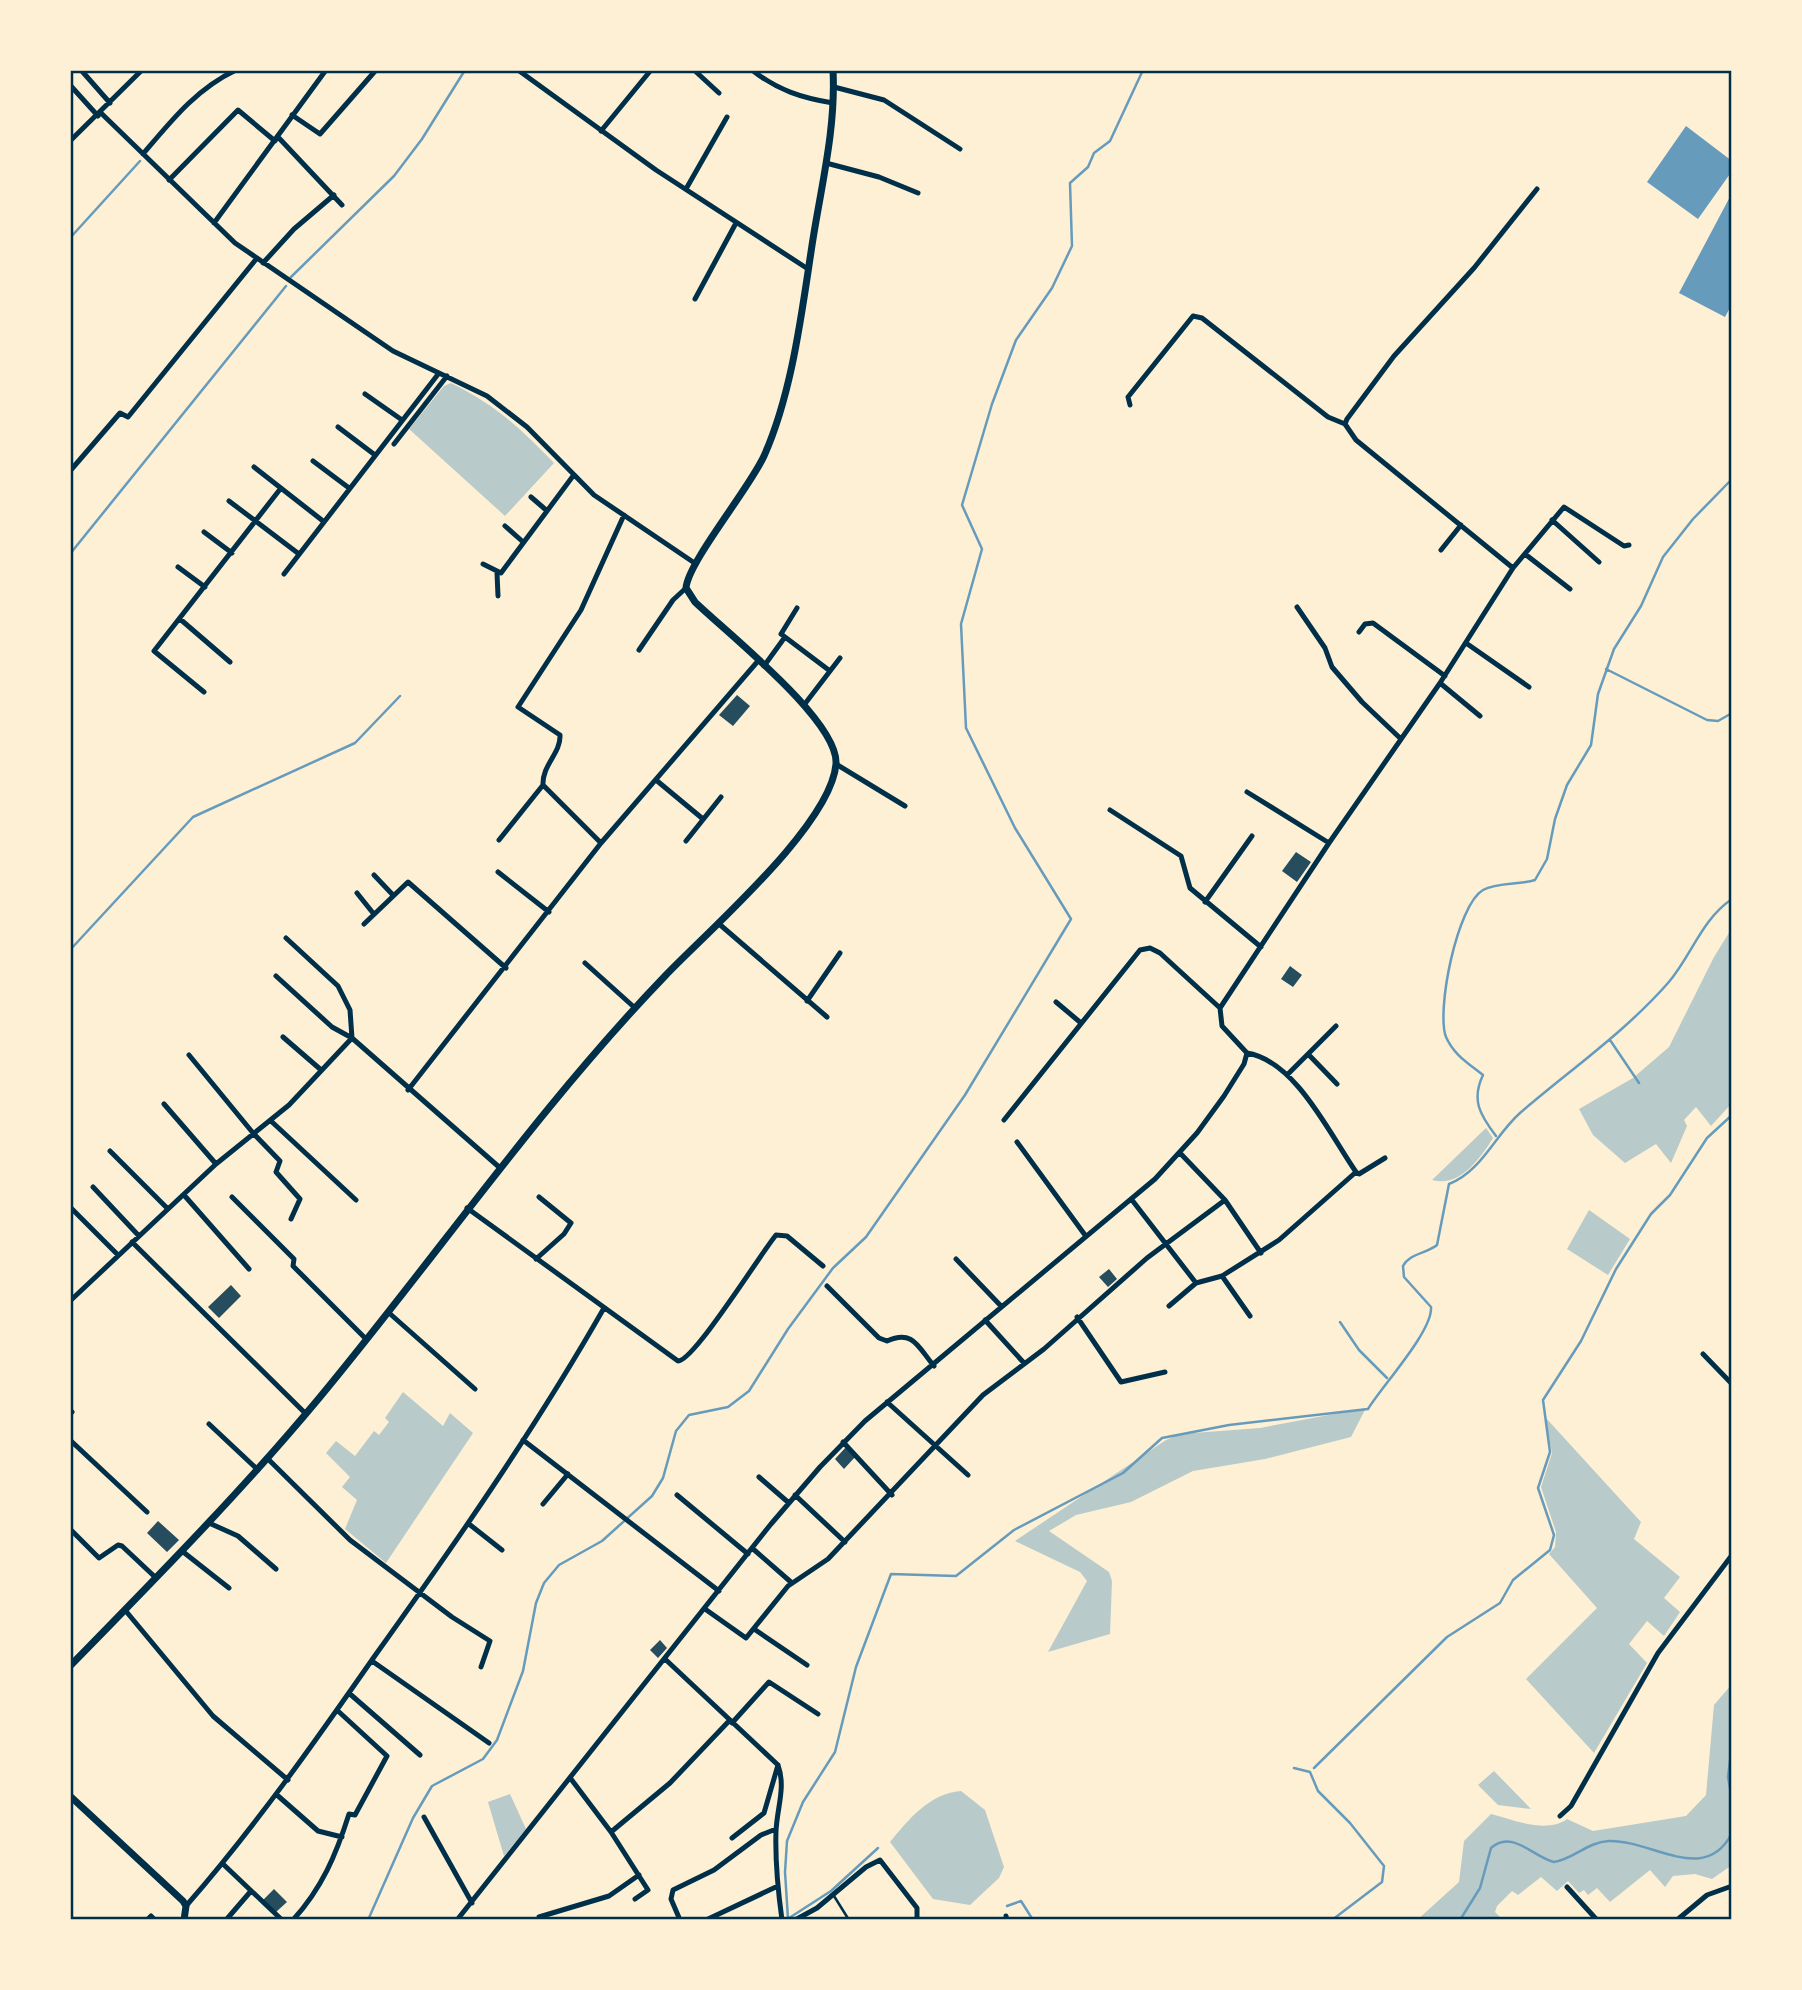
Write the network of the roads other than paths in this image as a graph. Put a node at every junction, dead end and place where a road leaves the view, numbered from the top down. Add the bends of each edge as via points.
1 (81, 70) edge
2 (141, 70) edge
3 (236, 70) edge
4 (326, 70) edge
5 (376, 70) edge
6 (517, 70) edge
7 (651, 70) edge
8 (694, 70) edge
9 (752, 70) edge
10 (833, 70) edge
11 (70, 85) edge
12 (834, 87) junction
13 (719, 93) dead end
14 (110, 103) junction
15 (833, 103) junction
16 (99, 115) junction
17 (292, 115) junction
18 (727, 117) dead end
19 (601, 131) junction
20 (276, 139) junction
21 (70, 141) edge
22 (960, 149) dead end
23 (143, 154) junction
24 (826, 163) junction
25 (169, 180) junction
26 (1537, 188) dead end
27 (685, 189) junction
28 (918, 193) dead end
29 (334, 195) junction
30 (342, 205) dead end
31 (214, 223) junction
32 (736, 223) junction
33 (257, 258) junction
34 (263, 263) junction
35 (808, 269) junction
36 (695, 299) dead end
37 (439, 373) junction
38 (447, 376) junction
39 (365, 394) dead end
40 (1129, 405) dead end
41 (402, 420) junction
42 (1345, 424) junction
43 (338, 427) dead end
44 (394, 443) dead end
45 (375, 455) junction
46 (313, 461) dead end
47 (254, 467) dead end
48 (70, 471) edge
49 (573, 476) junction
50 (281, 488) junction
51 (349, 488) junction
52 (531, 496) dead end
53 (229, 501) dead end
54 (546, 510) junction
55 (624, 516) junction
56 (1552, 520) junction
57 (323, 521) junction
58 (256, 522) junction
59 (505, 526) dead end
60 (1461, 526) junction
61 (204, 532) dead end
62 (522, 541) junction
63 (1629, 545) dead end
64 (1441, 550) dead end
65 (232, 553) junction
66 (299, 554) junction
67 (1525, 554) junction
68 (1599, 562) dead end
69 (483, 564) dead end
70 (696, 564) junction
71 (178, 567) dead end
72 (1513, 568) junction
73 (497, 573) junction
74 (284, 574) dead end
75 (205, 587) junction
76 (686, 588) junction
77 (1570, 589) dead end
78 (498, 596) dead end
79 (1297, 607) dead end
80 (797, 608) dead end
81 (180, 619) junction
82 (1359, 632) dead end
83 (785, 638) junction
84 (1466, 643) junction
85 (639, 650) dead end
86 (840, 658) dead end
87 (230, 662) dead end
88 (761, 663) junction
89 (830, 671) junction
90 (1445, 676) junction
91 (1440, 683) junction
92 (1529, 687) dead end
93 (204, 692) dead end
94 (804, 705) junction
95 (1480, 716) dead end
96 (1401, 739) junction
97 (836, 764) junction
98 (656, 780) junction
99 (543, 785) junction
100 (1247, 792) dead end
101 (721, 797) dead end
102 (905, 806) dead end
103 (1110, 810) dead end
104 (703, 819) junction
105 (1252, 835) dead end
106 (499, 840) dead end
107 (686, 841) dead end
108 (601, 843) junction
109 (1329, 843) junction
110 (498, 872) dead end
111 (374, 875) dead end
112 (357, 893) dead end
113 (392, 894) junction
114 (1205, 902) junction
115 (549, 912) junction
116 (373, 913) junction
117 (718, 923) junction
118 (365, 924) dead end
119 (286, 938) dead end
120 (1261, 947) junction
121 (840, 953) dead end
122 (585, 963) dead end
123 (506, 968) junction
124 (276, 976) dead end
125 (807, 1001) junction
126 (1056, 1002) dead end
127 (635, 1008) junction
128 (1220, 1008) junction
129 (827, 1017) dead end
130 (1081, 1023) junction
131 (1336, 1026) dead end
132 (283, 1037) dead end
133 (352, 1038) junction
134 (1247, 1053) junction
135 (1308, 1054) junction
136 (189, 1055) dead end
137 (320, 1069) junction
138 (1287, 1075) junction
139 (1337, 1084) dead end
140 (408, 1090) junction
141 (164, 1104) dead end
142 (1004, 1120) dead end
143 (271, 1121) junction
144 (253, 1133) junction
145 (1017, 1142) dead end
146 (110, 1151) dead end
147 (1180, 1153) junction
148 (1385, 1158) dead end
149 (216, 1164) junction
150 (499, 1167) junction
151 (1356, 1172) junction
152 (93, 1186) dead end
153 (184, 1195) junction
154 (232, 1197) dead end
155 (539, 1197) dead end
156 (356, 1200) dead end
157 (1132, 1200) junction
158 (1225, 1200) junction
159 (70, 1208) edge
160 (467, 1208) junction
161 (169, 1209) junction
162 (291, 1219) dead end
163 (1085, 1235) junction
164 (139, 1236) junction
165 (132, 1242) junction
166 (1166, 1243) junction
167 (1261, 1253) junction
168 (118, 1255) junction
169 (536, 1259) junction
170 (956, 1259) dead end
171 (823, 1266) dead end
172 (249, 1269) dead end
173 (1222, 1276) junction
174 (1196, 1283) junction
175 (827, 1286) dead end
176 (71, 1297) edge
177 (1001, 1306) junction
178 (1169, 1306) dead end
179 (604, 1308) junction
180 (388, 1312) junction
181 (1250, 1315) dead end
182 (1077, 1317) junction
183 (985, 1320) junction
184 (366, 1339) junction
185 (1703, 1354) dead end
186 (1024, 1363) junction
187 (934, 1366) junction
188 (1165, 1372) dead end
189 (1732, 1384) edge
190 (475, 1389) dead end
191 (887, 1402) junction
192 (306, 1414) junction
193 (209, 1424) dead end
194 (70, 1440) edge
195 (523, 1440) junction
196 (843, 1442) junction
197 (934, 1446) junction
198 (268, 1459) junction
199 (258, 1470) junction
200 (568, 1474) junction
201 (968, 1475) dead end
202 (759, 1477) dead end
203 (677, 1495) dead end
204 (795, 1495) junction
205 (892, 1495) junction
206 (789, 1503) junction
207 (543, 1504) dead end
208 (147, 1512) dead end
209 (209, 1523) junction
210 (468, 1524) junction
211 (70, 1529) edge
212 (845, 1542) junction
213 (502, 1550) dead end
214 (182, 1551) junction
215 (750, 1551) junction
216 (1732, 1555) edge
217 (276, 1569) dead end
218 (155, 1577) junction
219 (792, 1583) junction
220 (229, 1588) dead end
221 (719, 1591) junction
222 (420, 1594) junction
223 (705, 1609) junction
224 (125, 1610) junction
225 (754, 1629) junction
226 (665, 1659) junction
227 (372, 1661) junction
228 (807, 1665) dead end
229 (70, 1666) edge
230 (481, 1667) dead end
231 (350, 1694) junction
232 (338, 1711) junction
233 (818, 1714) dead end
234 (730, 1722) junction
235 (489, 1743) dead end
236 (421, 1755) dead end
237 (778, 1765) junction
238 (571, 1779) junction
239 (288, 1780) junction
240 (277, 1795) junction
241 (73, 1798) edge
242 (70, 1808) edge
243 (1560, 1816) dead end
244 (424, 1817) dead end
245 (776, 1829) junction
246 (611, 1832) junction
247 (342, 1837) junction
248 (732, 1838) dead end
249 (223, 1864) junction
250 (639, 1875) junction
251 (778, 1886) junction
252 (1732, 1886) edge
253 (1567, 1887) dead end
254 (251, 1891) junction
255 (834, 1896) junction
256 (635, 1899) dead end
257 (472, 1903) junction
258 (186, 1906) junction
259 (539, 1917) dead end
260 (782, 1918) edge
261 (147, 1920) edge
262 (155, 1920) edge
263 (184, 1920) edge
264 (226, 1920) edge
265 (282, 1920) edge
266 (293, 1920) edge
267 (457, 1920) edge
268 (680, 1920) edge
269 (706, 1920) edge
270 (795, 1920) edge
271 (849, 1920) edge
272 (917, 1920) edge
273 (1597, 1920) edge
274 (1676, 1920) edge

1 - 14 street
2 - 14 street
3 - 23 street via 190,100
4 - 17 street
5 - 17 street via 320,134
6 - 19 street
7 - 19 street
8 - 13 street
9 - 15 street via 782,90
10 - 12 street
11 - 16 street
12 - 15 street
12 - 22 street via 884,100
14 - 16 street
15 - 24 street
16 - 21 street
16 - 23 street
17 - 20 street
18 - 27 street
19 - 27 street
20 - 25 street via 238,110
20 - 29 street
20 - 31 street
23 - 25 street
24 - 28 street
24 - 35 street
25 - 31 street
26 - 42 street via 1355,404
27 - 32 street
29 - 30 street
29 - 34 street
31 - 33 street
32 - 35 street
32 - 36 street
33 - 34 street
33 - 48 street via 128,417 120,413
34 - 37 street via 363,332
35 - 70 street via 782,400 765,454
37 - 38 street
37 - 41 street
38 - 44 street
38 - 49 street via 487,396 518,420
39 - 41 street
40 - 42 street via 1128,397 1193,316 1202,318 1328,417
41 - 45 street
42 - 60 street via 1356,440
43 - 45 street
45 - 51 street
46 - 51 street
47 - 50 street
49 - 54 street
49 - 55 street
50 - 57 street
50 - 58 street
51 - 57 street
52 - 54 street
53 - 58 street
54 - 62 street
55 - 70 street
55 - 99 street via 581,610 517,707 561,737 545,768
56 - 63 street via 1569,508
56 - 67 street
56 - 68 street
57 - 66 street
58 - 65 street
58 - 66 street
59 - 62 street
60 - 64 street
60 - 72 street
61 - 65 street
62 - 73 street
65 - 75 street
66 - 74 street
67 - 72 street
67 - 77 street
69 - 73 street
70 - 76 street
71 - 75 street
72 - 84 street
73 - 78 street
75 - 81 street
76 - 85 street
76 - 88 street via 695,602
79 - 96 street via 1325,648 1332,667
80 - 83 street via 781,634
81 - 87 street
81 - 93 street via 154,651
82 - 90 street via 1373,623
83 - 88 street
83 - 89 street
84 - 90 street
84 - 92 street
86 - 89 street
88 - 94 street
88 - 98 street
89 - 94 street
90 - 91 street
91 - 95 street
91 - 96 street
94 - 97 street via 832,740
96 - 109 street
97 - 102 street
97 - 117 street via 830,788 810,824
98 - 104 street
98 - 108 street
99 - 106 street
99 - 108 street
100 - 109 street
101 - 104 street
103 - 114 street via 1181,856 1187,883
104 - 107 street
105 - 114 street
108 - 115 street
109 - 120 street
110 - 115 street
111 - 113 street
112 - 116 street
113 - 116 street
113 - 123 street via 410,883
114 - 120 street
115 - 123 street
116 - 118 street
117 - 125 street
117 - 127 street
119 - 133 street via 338,986 350,1010
120 - 128 street
121 - 125 street
122 - 127 street
123 - 140 street
124 - 133 street via 332,1027
125 - 129 street
126 - 130 street
127 - 150 street
128 - 130 street via 1160,953 1145,947
128 - 134 street via 1222,1026
130 - 142 street
131 - 135 street
132 - 137 street
133 - 137 street
133 - 140 street
134 - 138 street
134 - 147 street via 1224,1096
135 - 138 street
135 - 139 street
136 - 144 street
137 - 143 street
138 - 151 street
140 - 150 street
141 - 149 street
143 - 144 street
143 - 156 street
144 - 149 street
144 - 162 street via 280,1161 276,1172 300,1199
145 - 163 street
146 - 161 street
147 - 157 street
147 - 158 street
148 - 151 street
149 - 153 street
150 - 160 street
151 - 167 street
152 - 164 street
153 - 161 street
153 - 172 street
154 - 184 street
155 - 169 street via 571,1223
157 - 163 street
157 - 166 street
158 - 166 street
158 - 167 street
159 - 168 street
160 - 169 street
160 - 180 street
161 - 164 street
163 - 177 street
164 - 165 street
165 - 168 street
165 - 192 street
166 - 174 street
166 - 182 street
167 - 173 street
168 - 176 street
169 - 179 street
170 - 177 street
171 - 179 street via 787,1236 776,1235 725,1311 684,1361 669,1357
173 - 174 street
173 - 181 street
174 - 178 street
175 - 187 street via 879,1338 909,1337
177 - 183 street
179 - 195 street
180 - 184 street
180 - 190 street
182 - 186 street
182 - 188 street via 1121,1382
183 - 186 street
183 - 187 street
184 - 192 street
185 - 189 street
186 - 197 street via 983,1395
187 - 191 street
191 - 196 street
191 - 197 street
192 - 198 street
193 - 199 street
194 - 208 street
195 - 200 street
195 - 210 street
196 - 204 street
196 - 205 street
197 - 201 street
197 - 205 street
198 - 199 street
198 - 222 street via 342,1534
199 - 209 street
200 - 207 street
200 - 221 street
202 - 206 street
203 - 215 street
204 - 206 street
204 - 212 street
205 - 212 street
206 - 215 street
209 - 214 street
209 - 217 street via 238,1536
210 - 213 street
210 - 222 street
211 - 218 street via 99,1558 120,1545
212 - 219 street
214 - 218 street
214 - 220 street
215 - 219 street
215 - 221 street
216 - 243 street via 1658,1653 1571,1806
218 - 224 street
219 - 225 street
221 - 223 street
222 - 227 street
222 - 230 street via 490,1641
223 - 225 street via 746,1638
223 - 226 street
224 - 229 street
224 - 239 street via 213,1716
225 - 228 street
226 - 234 street
226 - 238 street
227 - 231 street
227 - 235 street
231 - 232 street
231 - 236 street
232 - 239 street
232 - 247 street via 387,1756 355,1815 349,1814
233 - 234 street via 771,1682
234 - 237 street
234 - 246 street via 670,1783
237 - 245 street via 782,1788
237 - 248 street via 764,1813
238 - 246 street
238 - 257 street
239 - 240 street
240 - 247 street via 318,1830
240 - 249 street
241 - 242 street
241 - 258 street
244 - 257 street
245 - 251 street
245 - 268 street via 714,1870 673,1890 671,1899
246 - 250 street
247 - 266 street via 319,1888
249 - 254 street
249 - 258 street
250 - 256 street via 648,1890
250 - 259 street via 609,1896
251 - 260 street
251 - 269 street
252 - 274 street via 1707,1895
253 - 273 street
254 - 264 street
254 - 265 street
255 - 270 street
255 - 271 lane
255 - 272 street via 880,1860 917,1908
257 - 267 street
258 - 263 street
261 - 262 street via 150,1916

